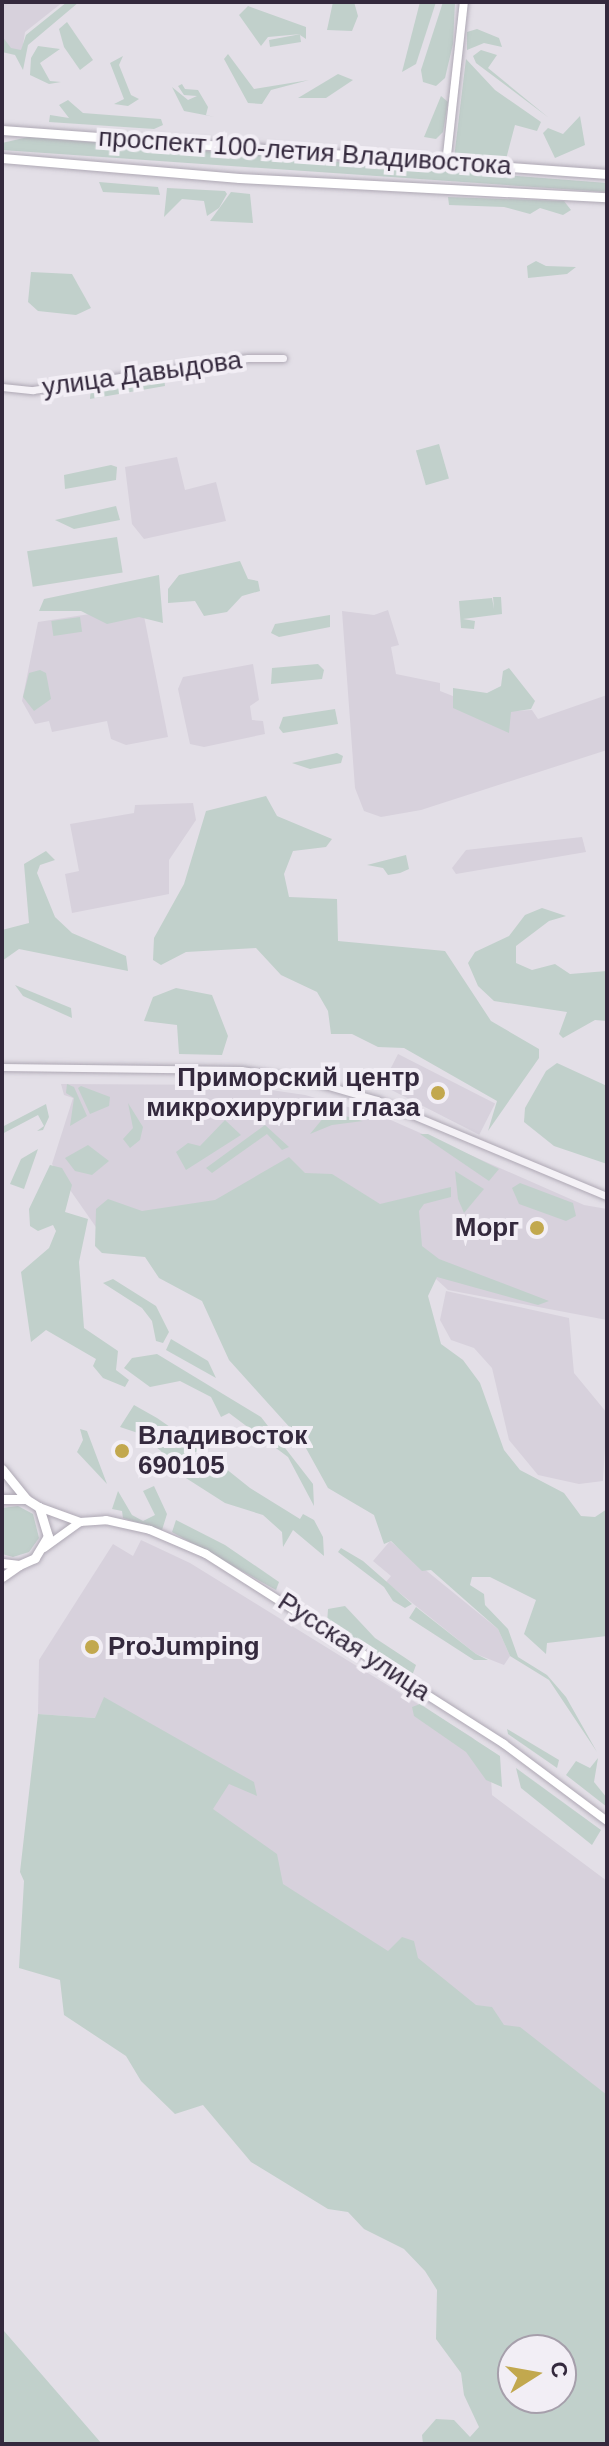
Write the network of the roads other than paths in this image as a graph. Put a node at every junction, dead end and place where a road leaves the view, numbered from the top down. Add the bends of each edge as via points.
1 (464, 2) edge
2 (2, 130) edge
3 (2, 158) edge
4 (446, 164) junction
5 (607, 174) edge
6 (607, 197) edge
7 (283, 358) dead end
8 (2, 387) edge
9 (2, 1067) edge
10 (607, 1196) edge
11 (2, 1469) edge
12 (2, 1499) edge
13 (26, 1499) junction
14 (39, 1507) junction
15 (80, 1522) junction
16 (44, 1548) junction
17 (2, 1563) edge
18 (19, 1565) junction
19 (2, 1577) edge
20 (607, 1821) edge

1 - 4 main road
2 - 4 main road, проспект 100-летия Владивостока
3 - 6 main road, проспект 100-летия Владивостока via 239,178
4 - 5 main road, проспект 100-летия Владивостока
7 - 8 street, улица Давыдова via 248,358 33,390
9 - 10 street via 241,1070 311,1081 377,1100
11 - 13 main road
12 - 13 main road
13 - 14 main road
14 - 15 main road, Русская улица
14 - 16 main road via 47,1524
15 - 16 main road
15 - 20 main road, Русская улица via 106,1520 150,1530 217,1561 504,1744
16 - 18 main road
17 - 18 main road
18 - 19 main road

